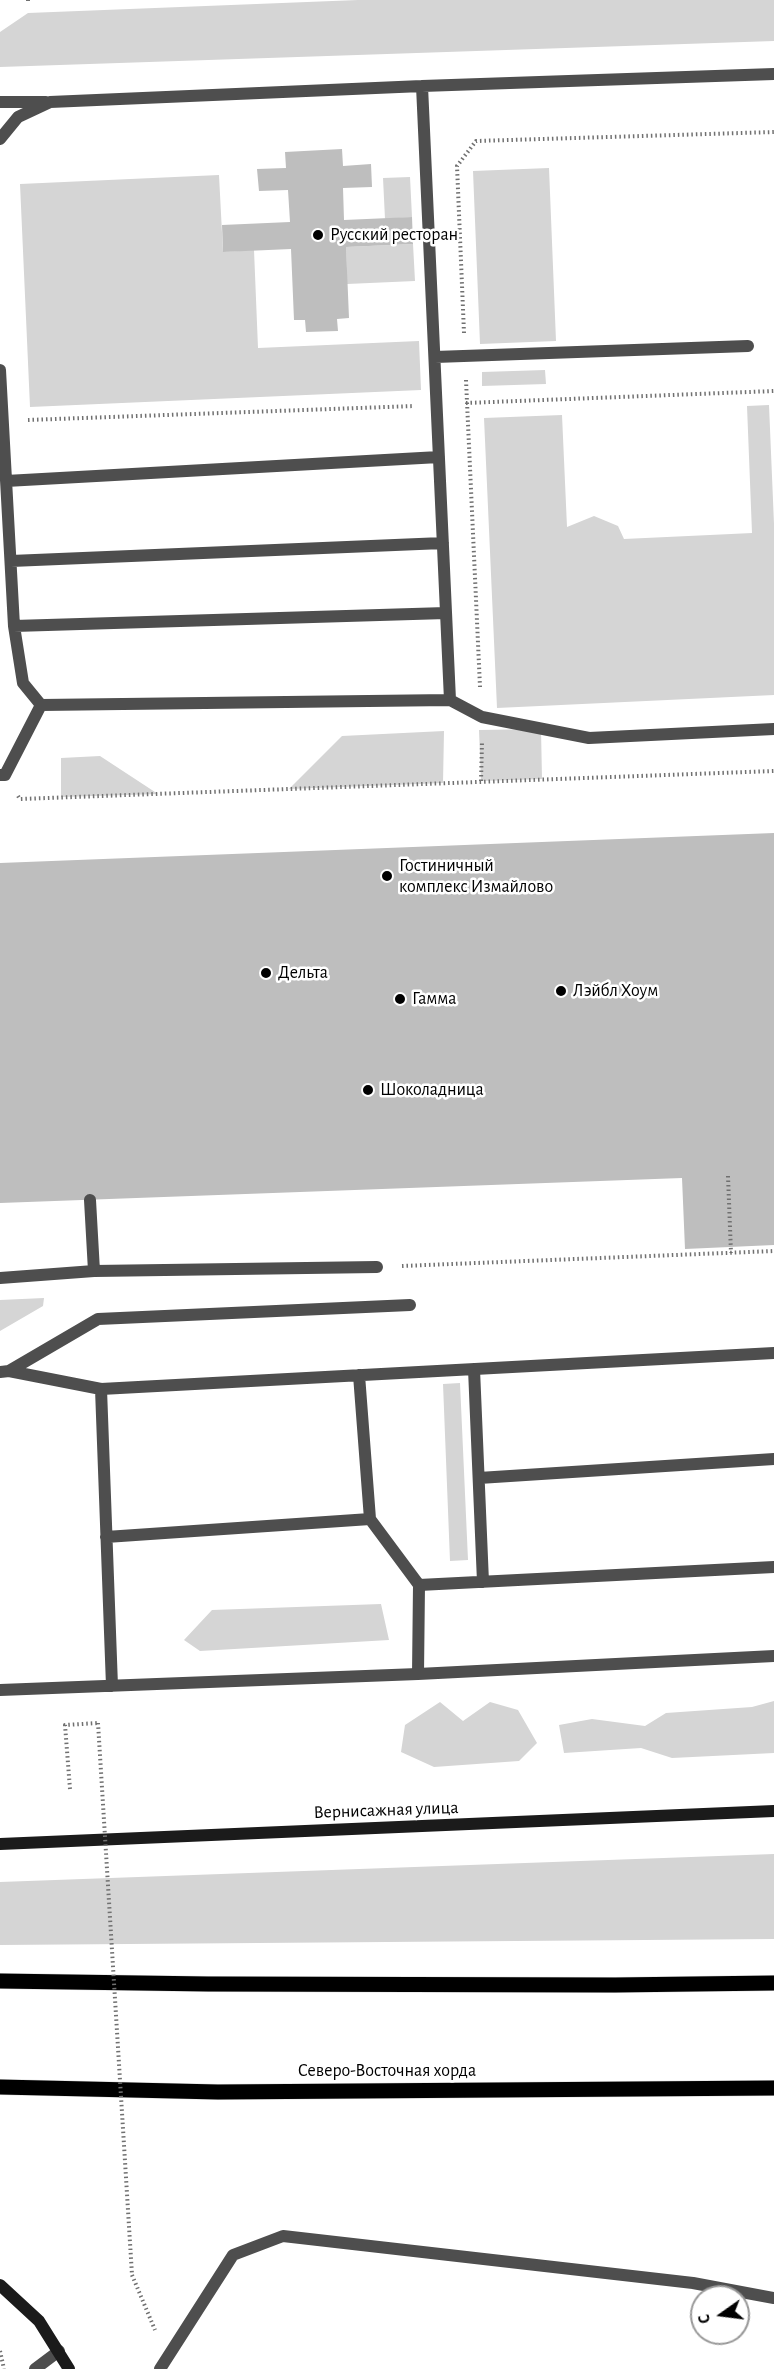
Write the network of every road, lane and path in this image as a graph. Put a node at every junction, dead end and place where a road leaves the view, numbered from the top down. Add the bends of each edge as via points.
1 (774, 74) edge
2 (422, 86) junction
3 (0, 102) edge
4 (50, 102) junction
5 (0, 139) edge
6 (748, 346) dead end
7 (435, 357) junction
8 (0, 370) edge
9 (774, 391) edge
10 (437, 405) junction
11 (3, 421) junction
12 (2, 448) edge
13 (440, 457) junction
14 (6, 481) junction
15 (443, 543) junction
16 (11, 561) junction
17 (446, 613) junction
18 (14, 626) junction
19 (450, 700) junction
20 (41, 705) junction
21 (482, 717) junction
22 (774, 729) edge
23 (774, 771) edge
24 (3, 775) edge
25 (481, 781) junction
26 (728, 1176) dead end
27 (90, 1200) dead end
28 (774, 1251) edge
29 (731, 1253) junction
30 (377, 1267) joint
31 (94, 1271) junction
32 (0, 1278) edge
33 (410, 1305) dead end
34 (774, 1353) edge
35 (474, 1369) junction
36 (5, 1371) edge
37 (359, 1375) junction
38 (101, 1389) junction
39 (774, 1459) edge
40 (479, 1478) junction
41 (370, 1519) junction
42 (106, 1537) junction
43 (774, 1567) edge
44 (483, 1582) junction
45 (419, 1585) junction
46 (774, 1656) edge
47 (418, 1674) junction
48 (112, 1686) junction
49 (0, 1690) edge
50 (69, 1789) dead end
51 (774, 1811) edge
52 (0, 1844) edge
53 (0, 1981) edge
54 (774, 1983) edge
55 (0, 2087) edge
56 (774, 2088) edge
57 (0, 2285) edge
58 (774, 2298) edge
59 (157, 2334) dead end
60 (0, 2351) edge
61 (59, 2351) junction
62 (4, 2369) edge
63 (35, 2369) edge
64 (69, 2369) edge
65 (160, 2369) edge

1 - 2 lane
2 - 4 lane
2 - 7 lane
3 - 4 lane
4 - 5 lane via 18,117
6 - 7 lane
7 - 10 lane
8 - 11 lane
9 - 10 path
10 - 11 path
10 - 13 lane
11 - 12 lane
12 - 14 lane
13 - 14 lane
13 - 15 lane
14 - 16 lane
15 - 16 lane
15 - 17 lane
16 - 18 lane
17 - 18 lane
17 - 19 lane
18 - 20 lane via 23,683
19 - 20 lane
19 - 21 lane
20 - 24 lane
21 - 22 lane via 589,738
21 - 25 path
23 - 25 path
24 - 25 path via 20,799
26 - 29 path
27 - 31 lane
28 - 29 path
29 - 30 path
30 - 31 lane
31 - 32 lane
33 - 36 lane via 98,1319
34 - 35 lane
35 - 37 lane
35 - 40 lane
36 - 38 lane
37 - 38 lane
37 - 41 lane
38 - 42 lane
39 - 40 lane
40 - 44 lane
41 - 42 lane
41 - 45 lane
42 - 48 lane
43 - 44 lane
44 - 45 lane
45 - 47 lane
46 - 47 lane
47 - 48 lane
48 - 49 lane
50 - 59 path, bridge via 65,1725 98,1723 132,2275
51 - 52 street, Вернисажная улица
53 - 54 main road
55 - 56 main road, Северо-Восточная хорда via 219,2092
57 - 61 street via 39,2321
58 - 65 lane via 693,2283 283,2236 233,2255
60 - 62 path
61 - 63 lane
61 - 64 street

